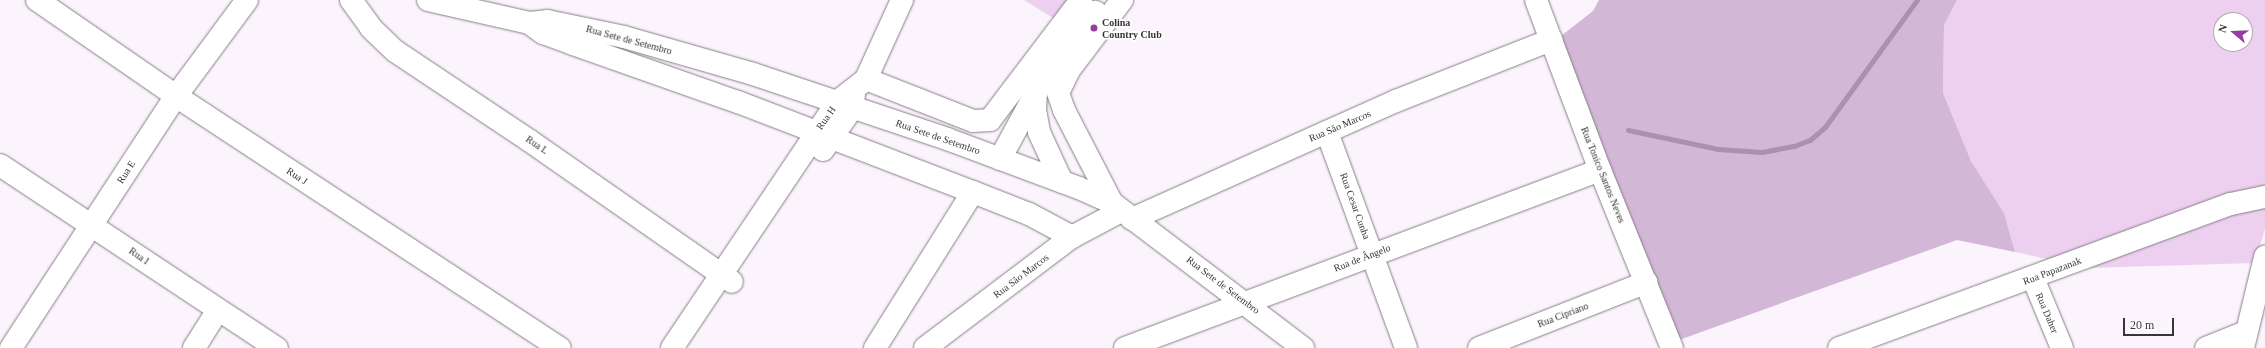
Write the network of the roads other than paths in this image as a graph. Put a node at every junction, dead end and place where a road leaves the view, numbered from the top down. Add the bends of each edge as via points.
1 (37, 0) edge
2 (247, 0) edge
3 (351, 0) edge
4 (428, 0) edge
5 (902, 0) edge
6 (1081, 0) edge
7 (1104, 0) edge
8 (1122, 0) edge
9 (1536, 0) edge
10 (508, 8) edge
11 (529, 23) junction
12 (1551, 40) junction
13 (1036, 93) junction
14 (853, 95) junction
15 (176, 96) junction
16 (1327, 132) junction
17 (823, 136) junction
18 (1082, 147) junction
19 (1002, 155) junction
20 (1050, 156) junction
21 (0, 165) edge
22 (1600, 170) junction
23 (1062, 182) junction
24 (973, 192) junction
25 (2265, 197) edge
26 (1122, 211) junction
27 (92, 223) junction
28 (1072, 237) junction
29 (1372, 254) junction
30 (2265, 257) edge
31 (727, 277) junction
32 (2033, 278) junction
33 (1648, 282) junction
34 (2261, 289) edge
35 (1247, 302) junction
36 (218, 310) junction
37 (2244, 340) edge
38 (11, 348) edge
39 (194, 348) edge
40 (277, 348) edge
41 (560, 348) edge
42 (672, 348) edge
43 (689, 348) edge
44 (875, 348) edge
45 (925, 348) edge
46 (1125, 348) edge
47 (1303, 348) edge
48 (1406, 348) edge
49 (1479, 348) edge
50 (1672, 348) edge
51 (1839, 348) edge
52 (2062, 348) edge
53 (2206, 348) edge

1 - 15 street, Rua J
2 - 15 street, Rua E
3 - 31 street, Rua L via 371,28 395,51
4 - 10 street, Rua Sete de Setembro
5 - 14 street, Rua H
6 - 14 street via 990,120 973,121
7 - 13 street via 1047,69
8 - 18 street via 1058,87 1064,110
9 - 12 street, Rua Tonico Santos Neves
10 - 11 street, Rua Sete de Setembro
11 - 14 street, Rua Sete de Setembro via 547,21 624,37
11 - 17 street, Rua Sete de Setembro via 543,33
12 - 16 street, Rua São Marcos via 1396,101
12 - 22 street, Rua Tonico Santos Neves
13 - 19 street
13 - 20 street via 1036,121
14 - 17 street, Rua H
14 - 19 street, Rua Sete de Setembro
15 - 27 street, Rua E
15 - 41 street, Rua J
16 - 26 street, Rua São Marcos
16 - 29 street, Rua Cesar Cunha
17 - 24 street, Rua Sete de Setembro
17 - 31 street, Rua H
18 - 20 street
18 - 26 street
19 - 20 street
19 - 23 street, Rua Sete de Setembro
20 - 23 street
21 - 27 street, Rua I
22 - 29 street, Rua de Ângelo
22 - 33 street, Rua Tonico Santos Neves
23 - 26 street, Rua Sete de Setembro
24 - 28 street, Rua Sete de Setembro via 1035,217
24 - 44 street
25 - 32 street, Rua Papazanak via 2231,204
26 - 28 street, Rua São Marcos
26 - 35 street, Rua Sete de Setembro
27 - 36 street, Rua I
27 - 38 street, Rua E
28 - 45 street, Rua São Marcos
29 - 35 street, Rua de Ângelo
29 - 48 street, Rua Cesar Cunha
30 - 34 street
31 - 42 street, Rua H
31 - 43 street, Rua H
32 - 51 street, Rua Papazanak
32 - 52 street, Rua Daher
33 - 49 street, Rua Cipriano
33 - 50 street, Rua Tonico Santos Neves
34 - 37 street
35 - 46 street, Rua de Ângelo
35 - 47 street, Rua Sete de Setembro
36 - 39 street
36 - 40 street, Rua I
37 - 53 street

